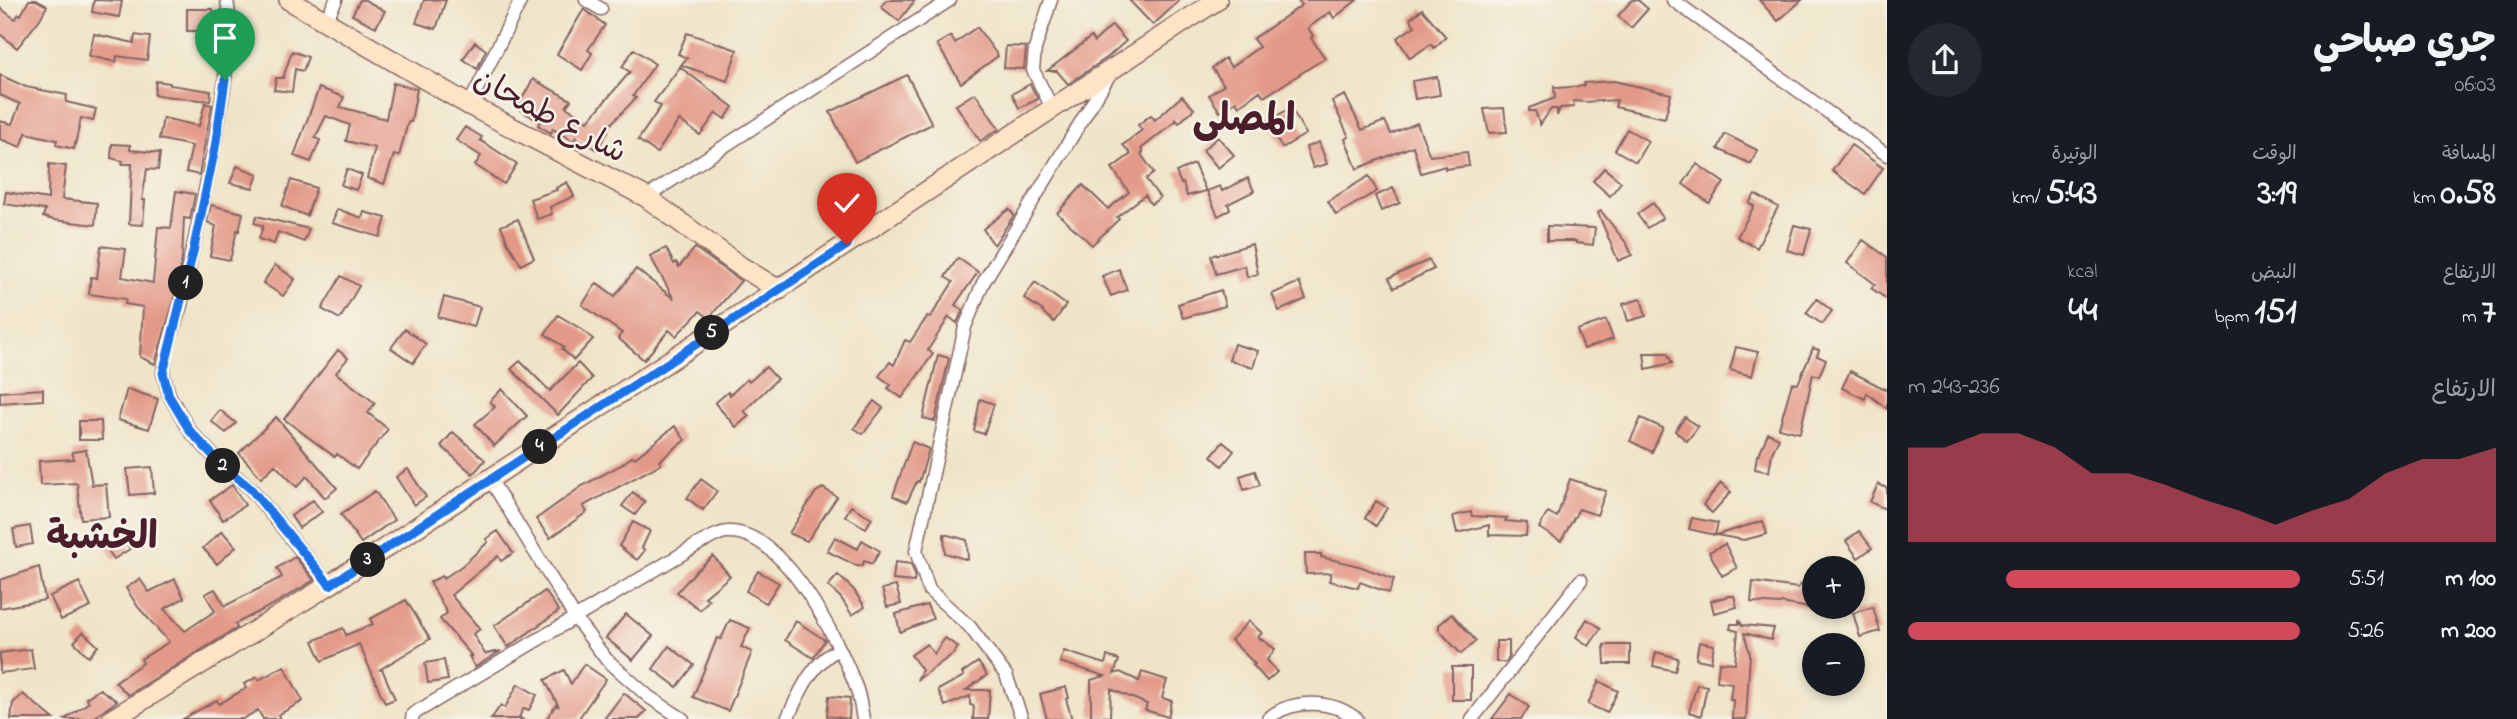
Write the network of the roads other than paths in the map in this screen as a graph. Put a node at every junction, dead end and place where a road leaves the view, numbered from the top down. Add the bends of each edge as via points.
1 (227, 0) edge
2 (289, 0) edge
3 (336, 0) edge
4 (521, 0) edge
5 (586, 0) edge
6 (950, 0) edge
7 (1051, 0) edge
8 (1217, 0) edge
9 (1673, 0) edge
10 (601, 9) dead end
11 (326, 20) junction
12 (1112, 71) junction
13 (469, 105) junction
14 (1053, 110) junction
15 (1887, 155) edge
16 (646, 197) junction
17 (779, 290) junction
18 (490, 479) junction
19 (1581, 580) dead end
20 (330, 585) junction
21 (576, 619) junction
22 (839, 649) junction
23 (111, 719) edge
24 (412, 719) edge
25 (682, 719) edge
26 (787, 719) edge
27 (863, 719) edge
28 (1022, 719) edge
29 (1268, 719) edge
30 (1357, 719) edge
31 (1472, 719) edge

1 - 20 street via 225,80 215,148 163,373 169,396 190,431 251,489
2 - 11 main road, شارع طمحان
3 - 11 street
4 - 13 street
5 - 10 street
6 - 16 street
7 - 14 street via 1035,49 1034,70
8 - 12 main road
9 - 15 street
11 - 13 main road, شارع طمحان
12 - 14 main road
12 - 28 street via 983,283 965,327 916,551 929,590 970,627 1006,675
13 - 16 main road, شارع طمحان
14 - 17 main road
16 - 17 main road, شارع طمحان
17 - 18 main road
18 - 20 main road
18 - 21 street
19 - 31 street
20 - 23 main road
21 - 22 street via 702,542 725,532 747,534 775,554 803,585
21 - 24 street via 413,714
21 - 25 street via 606,659
22 - 26 street via 814,669
22 - 27 street via 857,690
29 - 30 street via 1279,709 1302,704 1337,708

